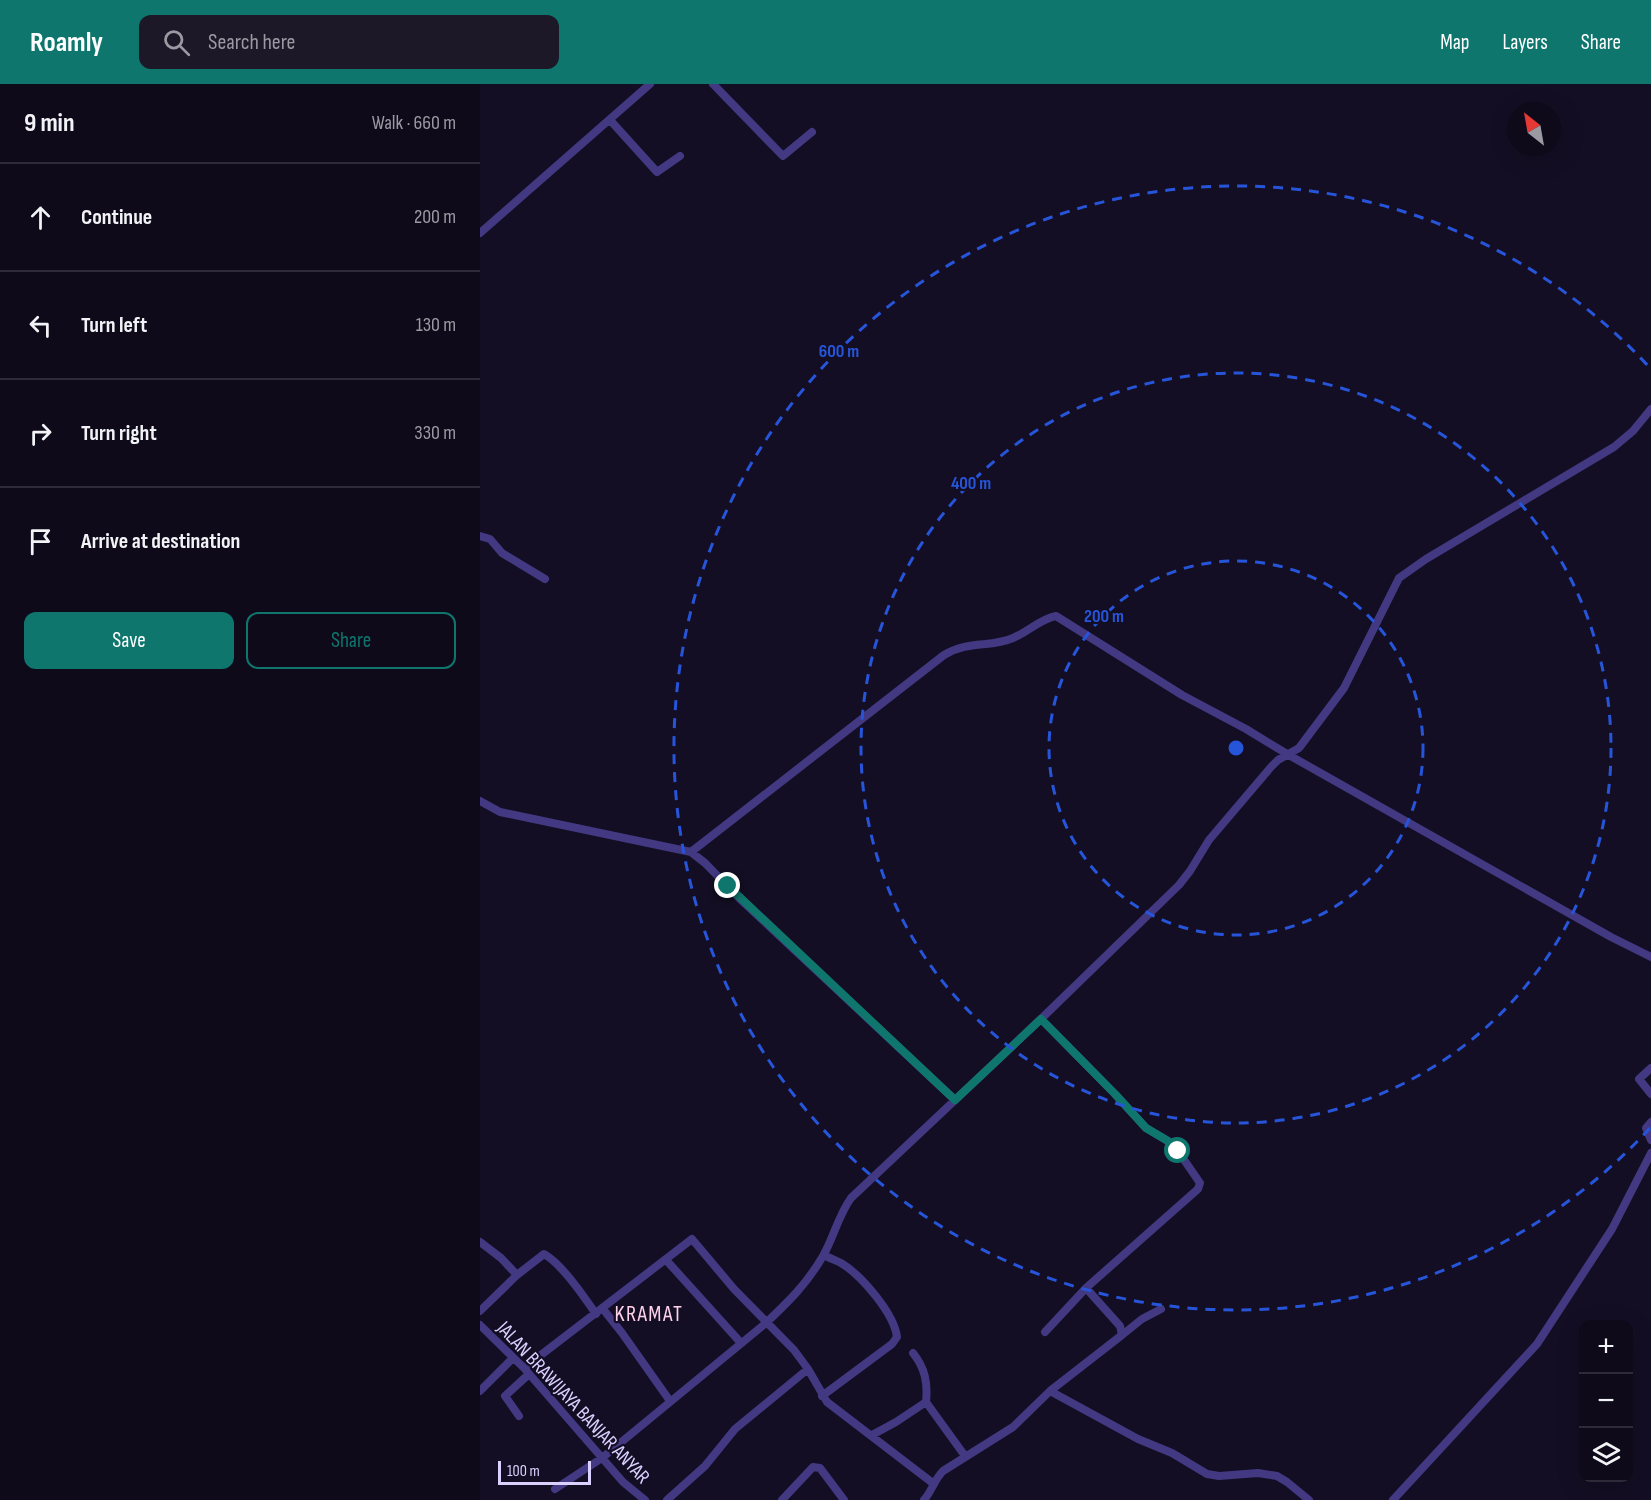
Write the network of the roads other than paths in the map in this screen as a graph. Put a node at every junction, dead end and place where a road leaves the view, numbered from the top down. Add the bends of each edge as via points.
1 (650, 84) edge
2 (713, 84) edge
3 (610, 120) junction
4 (813, 132) dead end
5 (680, 156) dead end
6 (480, 233) edge
7 (1651, 409) edge
8 (480, 536) edge
9 (545, 579) dead end
10 (1287, 754) junction
11 (480, 801) edge
12 (691, 852) junction
13 (1651, 957) edge
14 (1041, 1019) junction
15 (1651, 1068) edge
16 (1651, 1094) edge
17 (955, 1100) junction
18 (1651, 1122) edge
19 (1651, 1140) edge
20 (1651, 1154) edge
21 (1648, 1167) edge
22 (480, 1242) edge
23 (824, 1255) junction
24 (667, 1261) junction
25 (517, 1275) junction
26 (1086, 1288) junction
27 (1161, 1309) dead end
28 (480, 1311) edge
29 (599, 1311) junction
30 (766, 1323) junction
31 (480, 1325) edge
32 (1045, 1332) dead end
33 (1122, 1335) junction
34 (741, 1343) junction
35 (913, 1353) dead end
36 (513, 1358) junction
37 (808, 1369) junction
38 (527, 1371) junction
39 (480, 1391) edge
40 (1050, 1391) junction
41 (822, 1396) junction
42 (670, 1401) junction
43 (926, 1402) junction
44 (519, 1416) dead end
45 (872, 1435) junction
46 (965, 1456) junction
47 (602, 1458) junction
48 (934, 1484) junction
49 (555, 1489) dead end
50 (645, 1500) edge
51 (667, 1500) edge
52 (782, 1500) edge
53 (844, 1500) edge
54 (924, 1500) edge
55 (1309, 1500) edge
56 (1393, 1500) edge

1 - 3 street
2 - 4 street via 783,156
3 - 5 street via 657,172
3 - 6 street
7 - 10 street via 1614,447 1399,578 1344,688 1299,748
8 - 9 street via 490,539 502,553
10 - 12 street via 1182,695 1056,616 1008,640 971,644 944,655
10 - 13 street
10 - 14 street via 1270,767 1209,840 1179,885
11 - 12 street via 507,814
12 - 17 street
14 - 17 street
14 - 26 street via 1146,1128 1178,1151 1200,1183 1198,1189
15 - 16 street via 1639,1079
17 - 23 street via 851,1198
18 - 19 street via 1646,1128
20 - 21 street
21 - 56 street via 1537,1344
22 - 25 street
23 - 30 street via 807,1283
23 - 41 street via 842,1263 877,1298 897,1337
24 - 29 street
24 - 30 street via 693,1239
24 - 34 street
25 - 28 street
25 - 29 street via 544,1254
26 - 32 street
26 - 33 street via 1120,1326
27 - 33 street
29 - 38 street
29 - 42 street via 622,1334
30 - 34 street
30 - 37 street
31 - 36 street, JALAN BRAWIJAYA BANJAR ANYAR
33 - 40 street
34 - 42 street
35 - 43 street via 923,1366
36 - 38 street, JALAN BRAWIJAYA BANJAR ANYAR
36 - 39 street
37 - 41 street
37 - 51 street via 735,1428 705,1466
38 - 44 street via 505,1396
38 - 47 street, JALAN BRAWIJAYA BANJAR ANYAR
40 - 46 street via 1013,1427
40 - 55 street via 1207,1474 1277,1476
41 - 45 street
42 - 47 street
43 - 45 street
43 - 46 street
45 - 48 street
46 - 48 street via 943,1471
47 - 49 street
47 - 50 street, JALAN BRAWIJAYA BANJAR ANYAR
48 - 54 street
52 - 53 street via 813,1467 820,1468

